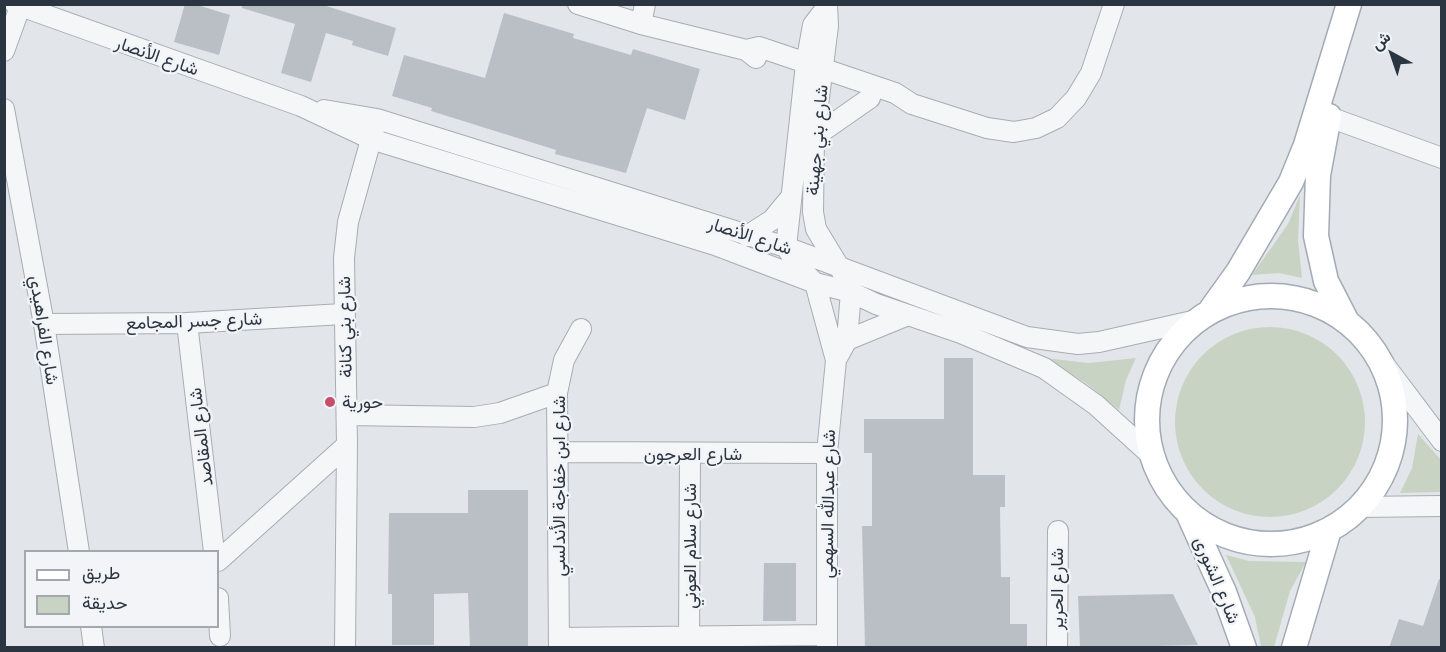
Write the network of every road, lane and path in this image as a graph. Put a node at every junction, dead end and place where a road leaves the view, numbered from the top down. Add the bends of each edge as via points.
1 (578, 4) edge
2 (645, 4) edge
3 (1114, 4) edge
4 (1349, 4) edge
5 (1363, 4) edge
6 (17, 6) edge
7 (826, 6) edge
8 (642, 24) junction
9 (4, 51) edge
10 (814, 73) junction
11 (870, 98) junction
12 (912, 105) junction
13 (301, 106) junction
14 (4, 109) edge
15 (1329, 117) junction
16 (377, 119) junction
17 (814, 137) junction
18 (371, 139) junction
19 (493, 155) junction
20 (1442, 158) edge
21 (489, 176) junction
22 (791, 197) junction
23 (641, 212) junction
24 (747, 236) junction
25 (786, 247) junction
26 (839, 267) junction
27 (815, 283) junction
28 (850, 292) junction
29 (344, 314) junction
30 (908, 315) junction
31 (1203, 315) junction
32 (1346, 320) junction
33 (187, 323) junction
34 (44, 324) junction
35 (581, 329) dead end
36 (847, 340) junction
37 (1378, 356) junction
38 (836, 360) junction
39 (557, 393) junction
40 (347, 415) junction
41 (1442, 441) edge
42 (347, 445) junction
43 (558, 452) junction
44 (827, 453) junction
45 (690, 454) junction
46 (1151, 455) junction
47 (1442, 506) edge
48 (1359, 507) junction
49 (1188, 513) junction
50 (1329, 530) junction
51 (1058, 531) dead end
52 (79, 550) edge
53 (214, 550) edge
54 (219, 560) edge
55 (219, 617) edge
56 (91, 628) edge
57 (220, 636) dead end
58 (689, 638) junction
59 (827, 641) edge
60 (559, 643) edge
61 (94, 648) edge
62 (345, 648) edge
63 (1057, 648) edge
64 (1244, 648) edge
65 (1294, 648) edge

1 - 8 street
2 - 8 street
3 - 12 street via 1091,73 1076,98 1057,118 1036,128 1014,132 987,128
4 - 31 main road via 1291,182 1238,272
5 - 15 main road
6 - 9 street
6 - 13 street, شارع الأنصار
7 - 10 street, شارع بني جهينة via 828,26
8 - 10 street via 746,50 759,47
10 - 11 street
10 - 12 street via 895,93
10 - 17 street, شارع بني جهينة
10 - 22 street, شارع بني جهينة
11 - 12 street
11 - 17 street
13 - 16 street, شارع الأنصار
13 - 18 street, شارع الأنصار
14 - 34 street, شارع الفراهيدي
15 - 20 street
15 - 32 main road via 1318,175 1316,236 1326,280
16 - 18 street, شارع بني كنانة
16 - 19 street, شارع الأنصار
17 - 26 street, شارع بني جهينة via 816,229
18 - 21 street, شارع الأنصار
18 - 29 street, شارع بني كنانة via 348,222
19 - 21 street
19 - 23 street, شارع الأنصار
21 - 23 street, شارع الأنصار
22 - 24 street via 772,220
22 - 25 street, شارع بني جهينة
23 - 24 street, شارع الأنصار
23 - 27 street, شارع الأنصار
24 - 25 street, شارع الأنصار
25 - 26 street, شارع الأنصار
25 - 27 street, شارع عبدالله السهمي
26 - 28 street, شارع عبدالله السهمي
26 - 31 street, شارع الأنصار via 1027,337 1056,342 1099,342
27 - 28 street, شارع الأنصار
27 - 38 street, شارع عبدالله السهمي
28 - 30 street, شارع الأنصار
28 - 36 street, شارع عبدالله السهمي
29 - 33 street, شارع جسر المجامع
29 - 40 street, شارع بني كنانة
30 - 36 street
30 - 46 street, شارع الأنصار via 1044,368 1096,405
31 - 32 main road via 1241,299 1278,295 1318,304
31 - 46 main road via 1172,344 1154,377 1146,418
32 - 37 main road
33 - 34 street, شارع جسر المجامع
33 - 53 street, شارع المقاصد
34 - 52 street, شارع الفراهيدي
35 - 39 street, شارع ابن خفاجة الأندلسي via 564,360
36 - 38 street, شارع عبدالله السهمي
37 - 41 street
37 - 48 main road via 1394,400 1393,441 1379,480
38 - 44 street, شارع عبدالله السهمي
39 - 40 street via 500,413 474,417
39 - 43 street, شارع ابن خفاجة الأندلسي
40 - 42 street, شارع بني كنانة
42 - 54 street
42 - 62 street, شارع بني كنانة
43 - 45 street, شارع العرجون
43 - 60 street, شارع ابن خفاجة الأندلسي
44 - 45 street, شارع العرجون
44 - 59 street, شارع عبدالله السهمي
45 - 58 street, شارع سلام العوني
46 - 49 main road via 1165,487
47 - 48 street
48 - 50 main road
49 - 50 main road via 1219,533 1256,543 1293,542
49 - 64 main road, شارع الشورى
50 - 65 main road
51 - 63 street, شارع الحرير
55 - 57 street
56 - 61 street
58 - 59 street
58 - 60 street

